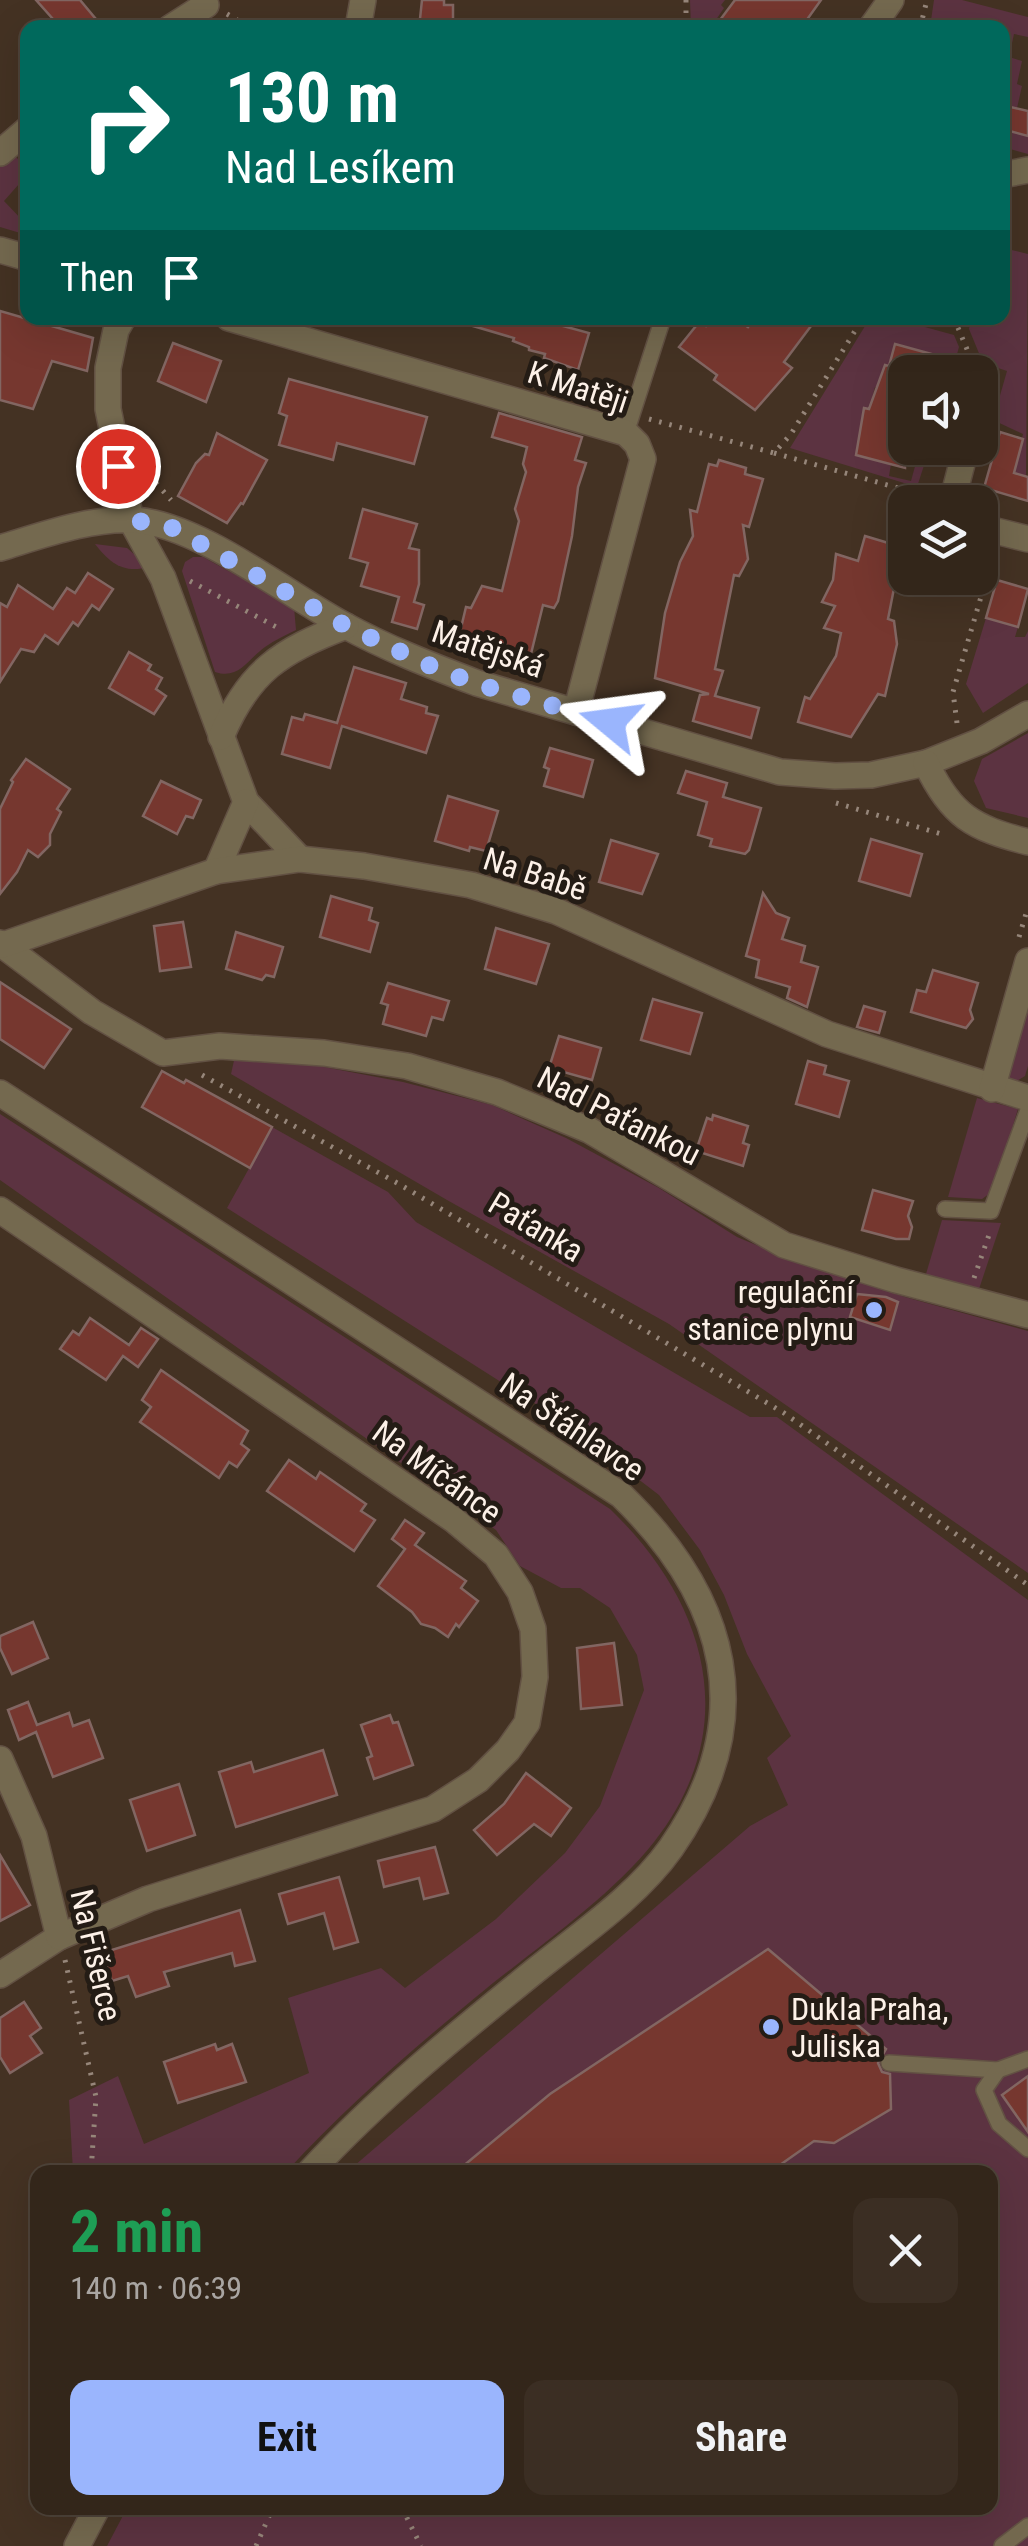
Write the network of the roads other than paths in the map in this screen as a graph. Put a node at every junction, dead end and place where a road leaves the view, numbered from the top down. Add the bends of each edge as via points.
1 (206, 5) dead end
2 (183, 20) edge
3 (20, 136) edge
4 (0, 153) edge
5 (119, 325) edge
6 (238, 325) edge
7 (661, 325) edge
8 (629, 424) junction
9 (132, 520) junction
10 (998, 532) edge
11 (1028, 540) edge
12 (0, 548) edge
13 (346, 626) junction
14 (576, 712) junction
15 (1028, 714) edge
16 (221, 737) junction
17 (926, 763) junction
18 (246, 802) junction
19 (1028, 842) edge
20 (300, 859) junction
21 (216, 871) junction
22 (2, 944) edge
23 (1023, 952) edge
24 (992, 1088) junction
25 (0, 1093) edge
26 (1028, 1098) edge
27 (1028, 1110) edge
28 (945, 1209) dead end
29 (0, 1210) edge
30 (1028, 1315) edge
31 (0, 1759) edge
32 (59, 1938) junction
33 (0, 1975) edge
34 (1028, 2060) edge
35 (889, 2063) dead end
36 (998, 2070) junction
37 (1028, 2149) edge
38 (317, 2165) edge
39 (93, 2515) edge
40 (1028, 2526) edge
41 (77, 2546) edge
42 (1002, 2546) edge

1 - 2 street
3 - 4 street
5 - 9 street via 108,368 108,409
6 - 8 street, K Matěji
7 - 8 lane
8 - 14 street, K Matěji via 643,459
9 - 12 street, Matějská via 63,529
9 - 13 street, Matějská via 169,526 204,543
9 - 16 street via 164,578
10 - 11 street
13 - 14 street, Matějská via 477,684
13 - 16 street via 302,642 249,684
14 - 17 street, Matějská via 780,772 871,775
15 - 17 street, Matějská
16 - 18 street
17 - 19 street via 944,798 964,818
18 - 20 street
18 - 21 street
20 - 21 street, Na Babě
20 - 24 street, Na Babě via 470,884 556,911 827,1034
21 - 22 street, Na Babě
22 - 30 street, Nad Paťankou via 92,1012 163,1053 220,1046 324,1053 407,1066 496,1092 589,1130 784,1245
23 - 24 street
24 - 26 street, Na Babě
25 - 38 street, Na Šťáhlavce via 621,1495 681,1563 714,1640 724,1698 722,1735 694,1812 670,1850 593,1924 390,2092
27 - 28 lane via 991,1211
29 - 32 street, Na Míčánce via 454,1520 496,1555 520,1592 532,1629 535,1677 527,1723 478,1780 433,1809 148,1898
31 - 32 street, Na Fišerce via 34,1836
32 - 33 street, Na Míčánce
34 - 36 lane
35 - 36 lane
36 - 37 lane via 984,2090 1000,2124
39 - 41 street
40 - 42 lane

